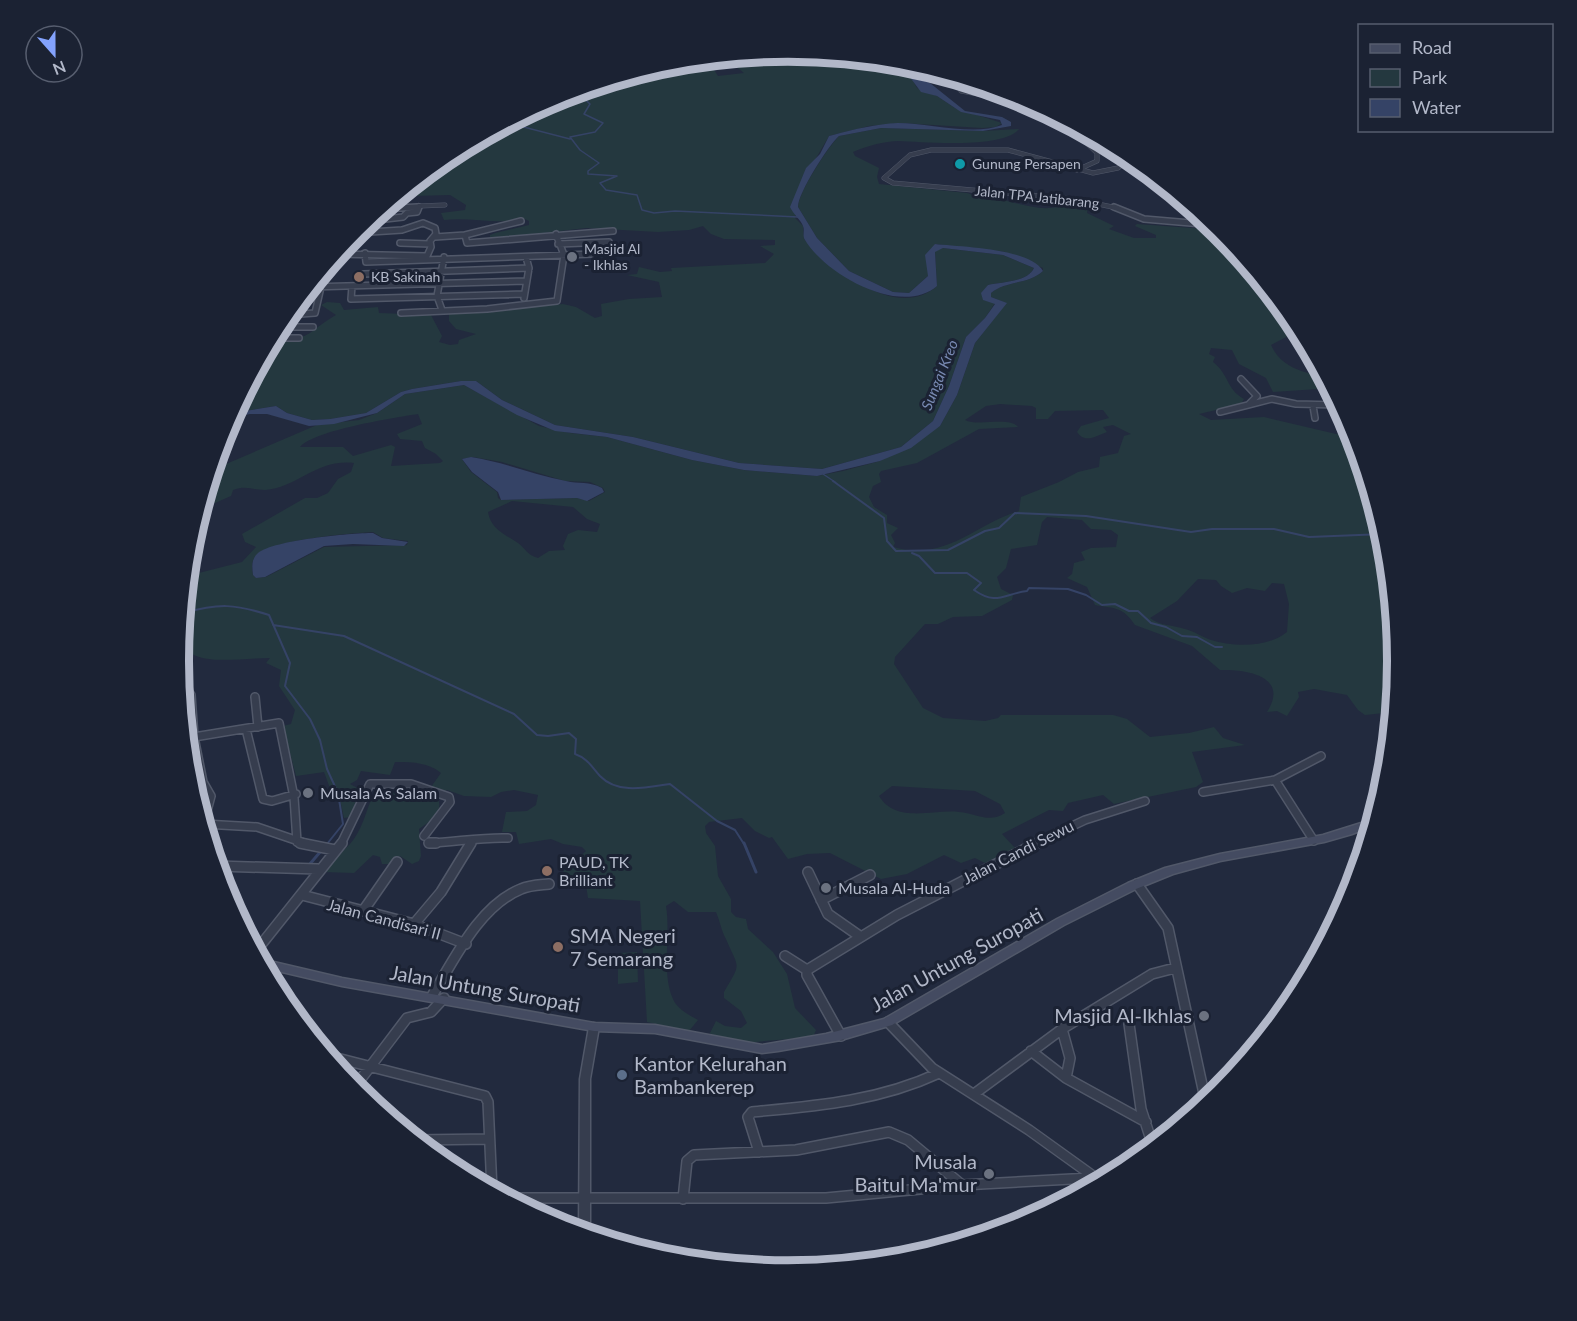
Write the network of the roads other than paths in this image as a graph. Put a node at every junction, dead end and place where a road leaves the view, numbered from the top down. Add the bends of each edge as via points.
1 (961, 91) dead end
2 (983, 94) edge
3 (1082, 139) edge
4 (1124, 164) edge
5 (1077, 170) junction
6 (445, 205) dead end
7 (417, 207) junction
8 (396, 208) edge
9 (384, 219) edge
10 (521, 221) dead end
11 (1198, 224) edge
12 (613, 231) dead end
13 (370, 232) edge
14 (556, 234) junction
15 (465, 235) junction
16 (435, 237) junction
17 (609, 242) dead end
18 (400, 243) dead end
19 (430, 244) junction
20 (558, 244) junction
21 (350, 253) edge
22 (365, 253) junction
23 (593, 254) dead end
24 (564, 255) junction
25 (428, 256) junction
26 (526, 256) junction
27 (443, 258) junction
28 (529, 268) junction
29 (440, 272) junction
30 (364, 274) dead end
31 (526, 280) junction
32 (438, 284) junction
33 (352, 286) junction
34 (372, 286) junction
35 (321, 287) joint
36 (524, 294) junction
37 (437, 296) junction
38 (368, 298) junction
39 (523, 303) junction
40 (441, 310) junction
41 (401, 313) dead end
42 (300, 314) edge
43 (291, 327) edge
44 (313, 327) dead end
45 (284, 338) edge
46 (299, 338) dead end
47 (1241, 379) dead end
48 (1248, 405) junction
49 (1330, 405) edge
50 (1313, 406) junction
51 (1220, 412) dead end
52 (1315, 418) dead end
53 (191, 695) edge
54 (255, 697) dead end
55 (192, 711) edge
56 (258, 727) junction
57 (246, 729) junction
58 (194, 737) edge
59 (197, 753) edge
60 (1321, 756) dead end
61 (1275, 780) junction
62 (203, 782) joint
63 (1203, 792) dead end
64 (296, 794) junction
65 (1145, 801) dead end
66 (208, 809) edge
67 (212, 824) edge
68 (1364, 826) edge
69 (508, 838) dead end
70 (1314, 841) junction
71 (297, 842) junction
72 (472, 842) junction
73 (328, 848) junction
74 (397, 862) dead end
75 (226, 866) edge
76 (318, 869) junction
77 (808, 872) dead end
78 (870, 875) dead end
79 (549, 884) dead end
80 (1137, 884) junction
81 (302, 896) junction
82 (821, 900) junction
83 (363, 911) junction
84 (414, 924) junction
85 (858, 935) junction
86 (262, 944) edge
87 (466, 944) junction
88 (785, 956) dead end
89 (273, 966) edge
90 (1175, 968) junction
91 (807, 970) junction
92 (432, 996) junction
93 (444, 998) junction
94 (888, 1022) junction
95 (1129, 1024) dead end
96 (594, 1027) junction
97 (1062, 1029) junction
98 (841, 1036) junction
99 (1031, 1051) junction
100 (343, 1060) edge
101 (371, 1068) junction
102 (939, 1073) junction
103 (1066, 1078) junction
104 (361, 1080) edge
105 (1203, 1092) edge
106 (974, 1094) junction
107 (1146, 1122) junction
108 (1151, 1138) edge
109 (489, 1139) junction
110 (429, 1140) edge
111 (759, 1152) junction
112 (1093, 1176) joint
113 (491, 1180) edge
114 (962, 1185) junction
115 (586, 1197) junction
116 (524, 1198) edge
117 (683, 1198) junction
118 (585, 1224) edge

1 - 2 street
3 - 5 street via 1097,153 1097,162
4 - 5 street via 1103,172
5 - 11 street, Jalan TPA Jatibarang via 999,149 931,150 900,160 884,178 886,182 1074,199 1109,205 1144,219
6 - 7 street
7 - 8 street
7 - 9 street via 417,212
10 - 15 street
12 - 14 street
13 - 16 street via 428,224 435,228
14 - 15 street via 467,243
14 - 20 street
15 - 16 street
16 - 19 street
17 - 20 street
18 - 19 street
19 - 25 street
20 - 24 street
21 - 22 street
22 - 25 street
22 - 27 street via 365,262
23 - 24 street
24 - 26 street
24 - 39 street via 558,300
25 - 27 street
26 - 27 street
26 - 28 street
27 - 29 street
28 - 29 street
28 - 31 street
29 - 30 street
29 - 32 street
31 - 32 street
31 - 36 street
32 - 34 street
32 - 37 street
33 - 34 street
33 - 35 street
33 - 38 street via 349,298
34 - 38 street
35 - 42 street via 315,313
36 - 37 street
36 - 39 street
37 - 38 street
37 - 40 street
39 - 40 street
40 - 41 street
43 - 44 street
45 - 46 street
47 - 48 street via 1257,396
48 - 50 street via 1272,399
48 - 51 street
49 - 50 street
50 - 52 street
53 - 55 street
54 - 56 street
56 - 57 street
56 - 64 street via 279,723
57 - 58 street
57 - 64 street via 263,799 272,801
59 - 62 street
60 - 61 street
61 - 63 street
61 - 70 street
62 - 66 street via 212,796
64 - 71 street
65 - 85 street, Jalan Candi Sewu via 1077,822
67 - 71 street via 257,827
68 - 70 main road, Jalan Untung Suropati
69 - 72 street via 479,837
70 - 80 main road, Jalan Untung Suropati via 1205,859
71 - 73 street
72 - 73 street via 427,840 449,798 410,785 373,784 345,839
72 - 84 street via 441,892
73 - 76 street
74 - 83 street
75 - 76 street
76 - 81 street
77 - 82 street
78 - 82 street
79 - 87 street via 521,889 499,903
80 - 90 street via 1168,928
80 - 94 main road, Jalan Untung Suropati via 1060,923
81 - 83 street, Jalan Candisari II
81 - 86 street
82 - 85 street via 828,914
83 - 84 street, Jalan Candisari II
84 - 87 street, Jalan Candisari II
85 - 91 street, Jalan Candi Sewu
87 - 92 street
88 - 91 street
89 - 92 main road, Jalan Untung Suropati via 342,982
90 - 97 street via 1152,974
90 - 105 street
91 - 98 street
92 - 93 main road, Jalan Untung Suropati
93 - 96 main road, Jalan Untung Suropati
93 - 101 street via 431,1012 407,1018
94 - 98 main road, Jalan Untung Suropati
94 - 102 street
95 - 107 street
96 - 98 main road, Jalan Untung Suropati via 655,1029 762,1049
96 - 115 street via 585,1079
97 - 99 street
97 - 103 street via 1070,1058
99 - 103 street
99 - 106 street
100 - 101 street
101 - 104 street
101 - 109 street via 484,1096 488,1102
102 - 106 street
102 - 111 street via 914,1086 867,1101 752,1112 748,1117
103 - 107 street
106 - 112 street
107 - 108 street
109 - 110 street
109 - 113 street
111 - 114 street via 796,1150 889,1132 908,1140
111 - 117 street via 689,1157
112 - 114 street
114 - 117 street via 826,1198
115 - 116 street
115 - 117 street
115 - 118 street

